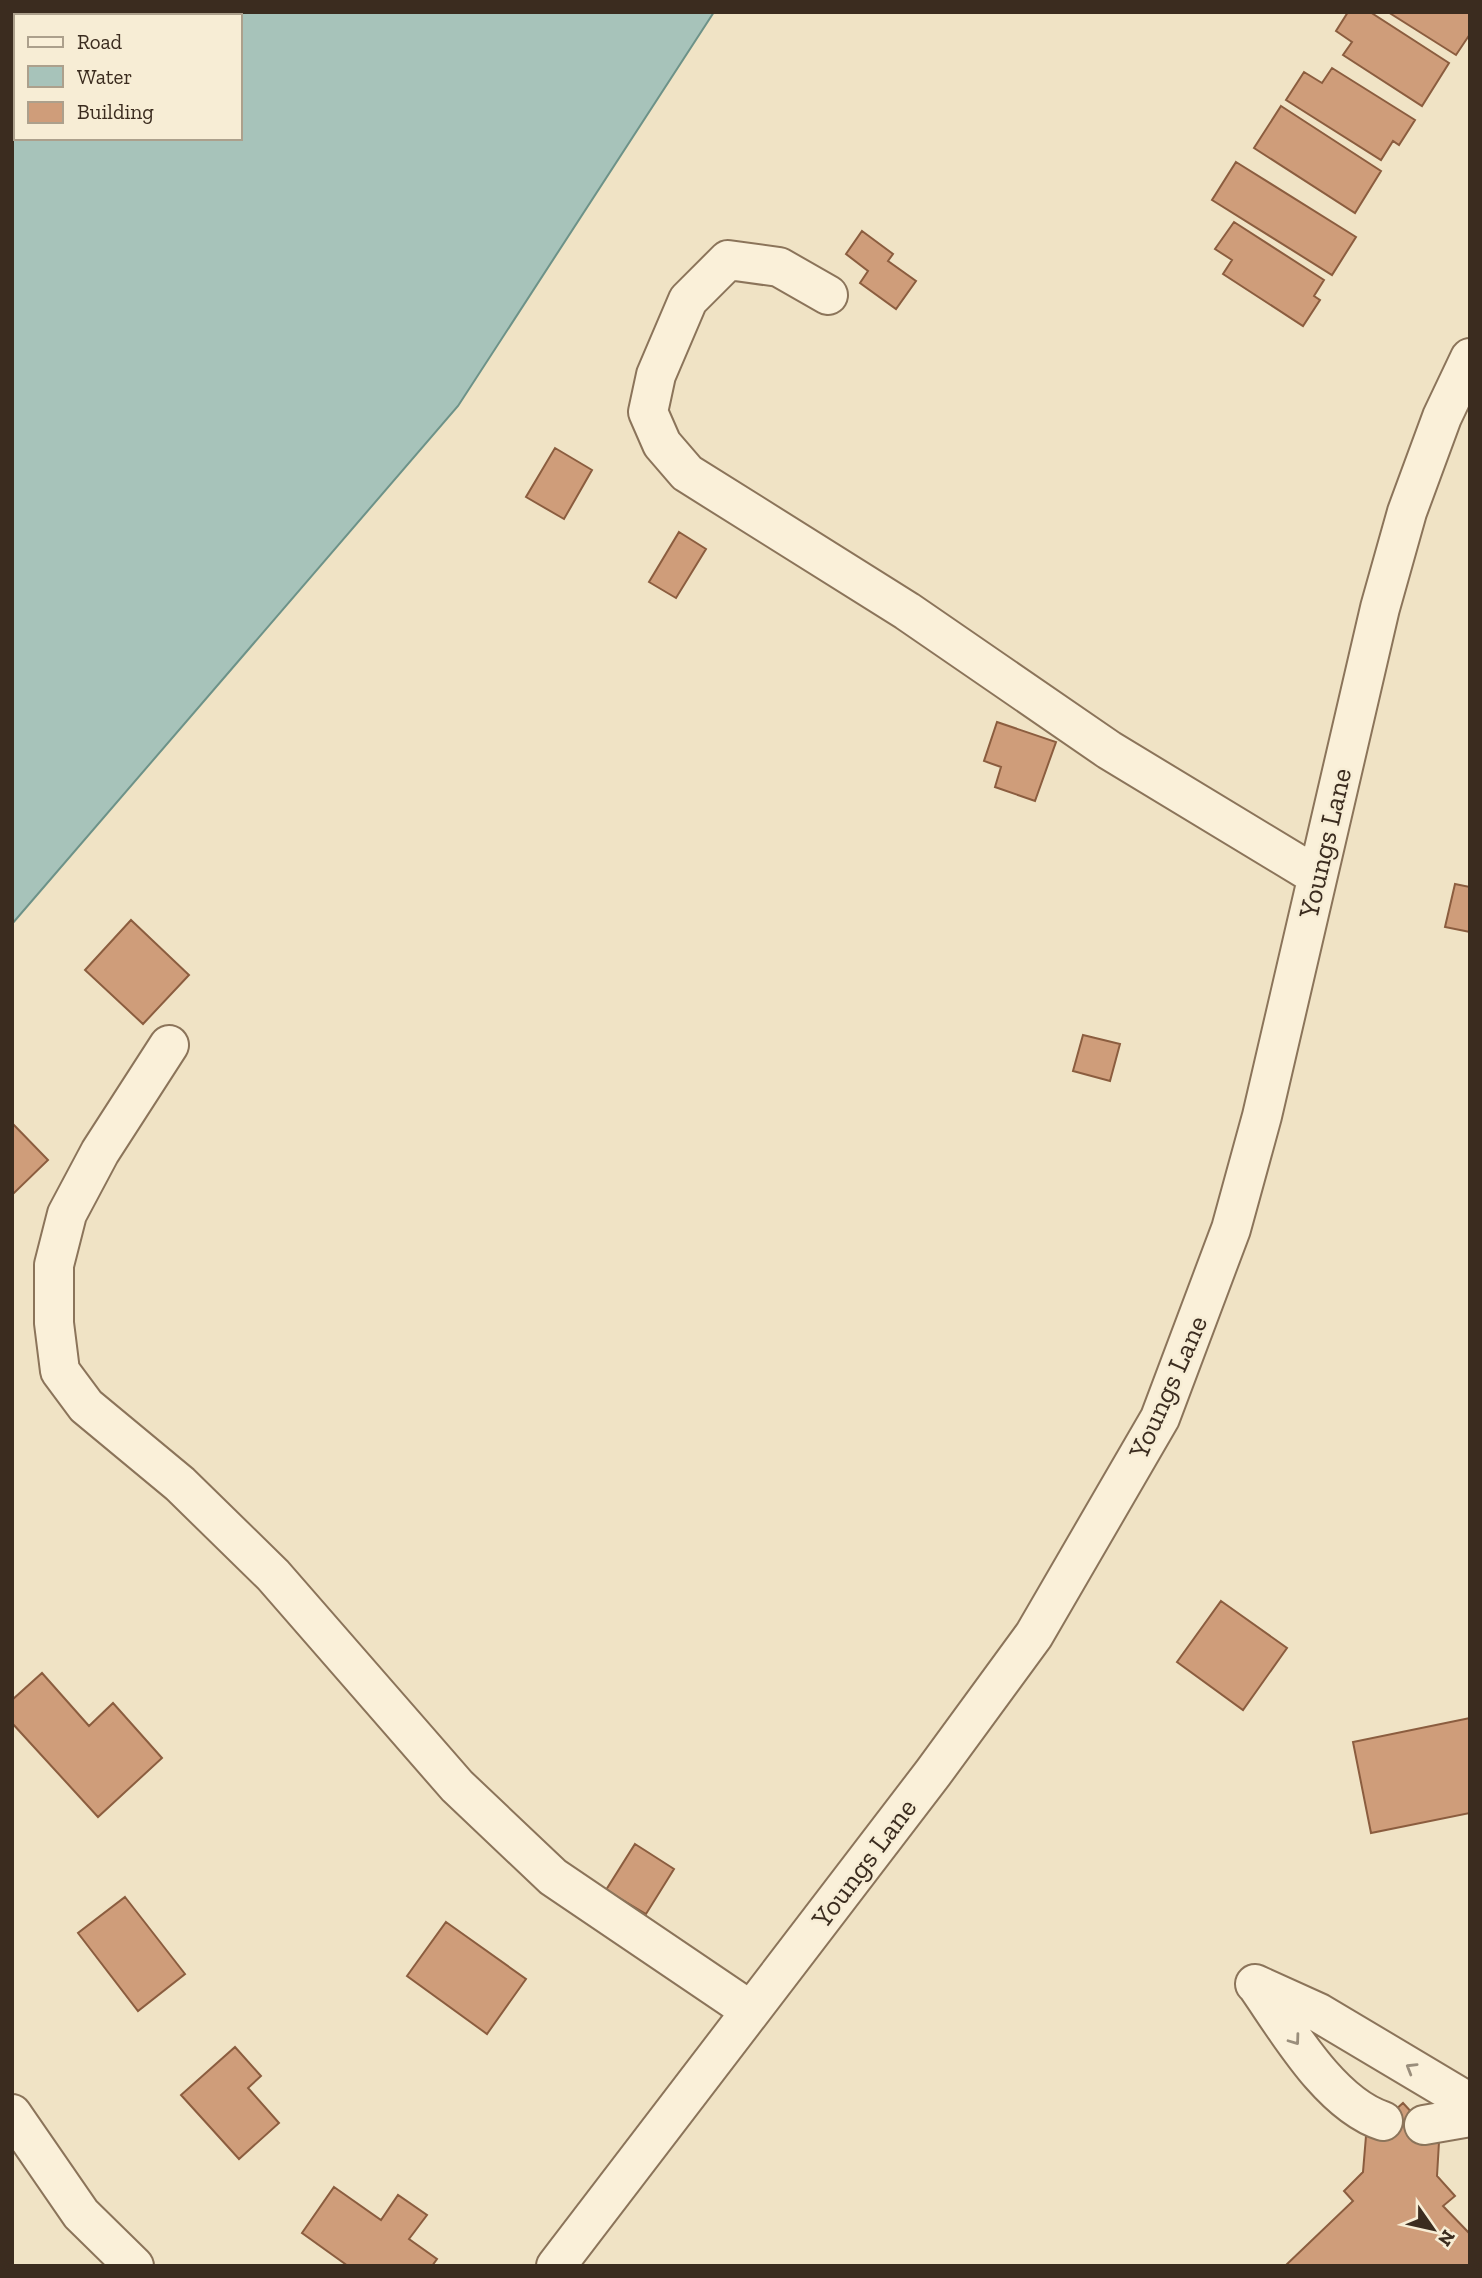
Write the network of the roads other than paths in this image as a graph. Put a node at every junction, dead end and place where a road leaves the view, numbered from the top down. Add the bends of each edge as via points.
1 (828, 295) dead end
2 (1470, 358) edge
3 (1317, 876) junction
4 (169, 1045) dead end
5 (751, 2011) junction
6 (1470, 2103) edge
7 (12, 2114) edge
8 (1470, 2117) edge
9 (1382, 2121) dead end
10 (1424, 2125) dead end
11 (134, 2266) edge
12 (556, 2266) edge

1 - 3 street via 779,267 728,260 688,300 656,375 648,412 662,444 687,473 907,611 1109,750
2 - 3 street, Youngs Lane via 1442,417 1407,512
3 - 5 street, Youngs Lane via 1231,1229 1160,1418 1034,1634
4 - 5 street via 100,1152 67,1214 54,1265 60,1371 86,1406 180,1484 273,1575 457,1786 553,1878
5 - 12 street, Youngs Lane
6 -> 9 street via 1319,2014 1255,1984 1324,2076 1350,2103
7 - 11 street via 81,2214
8 - 10 street

